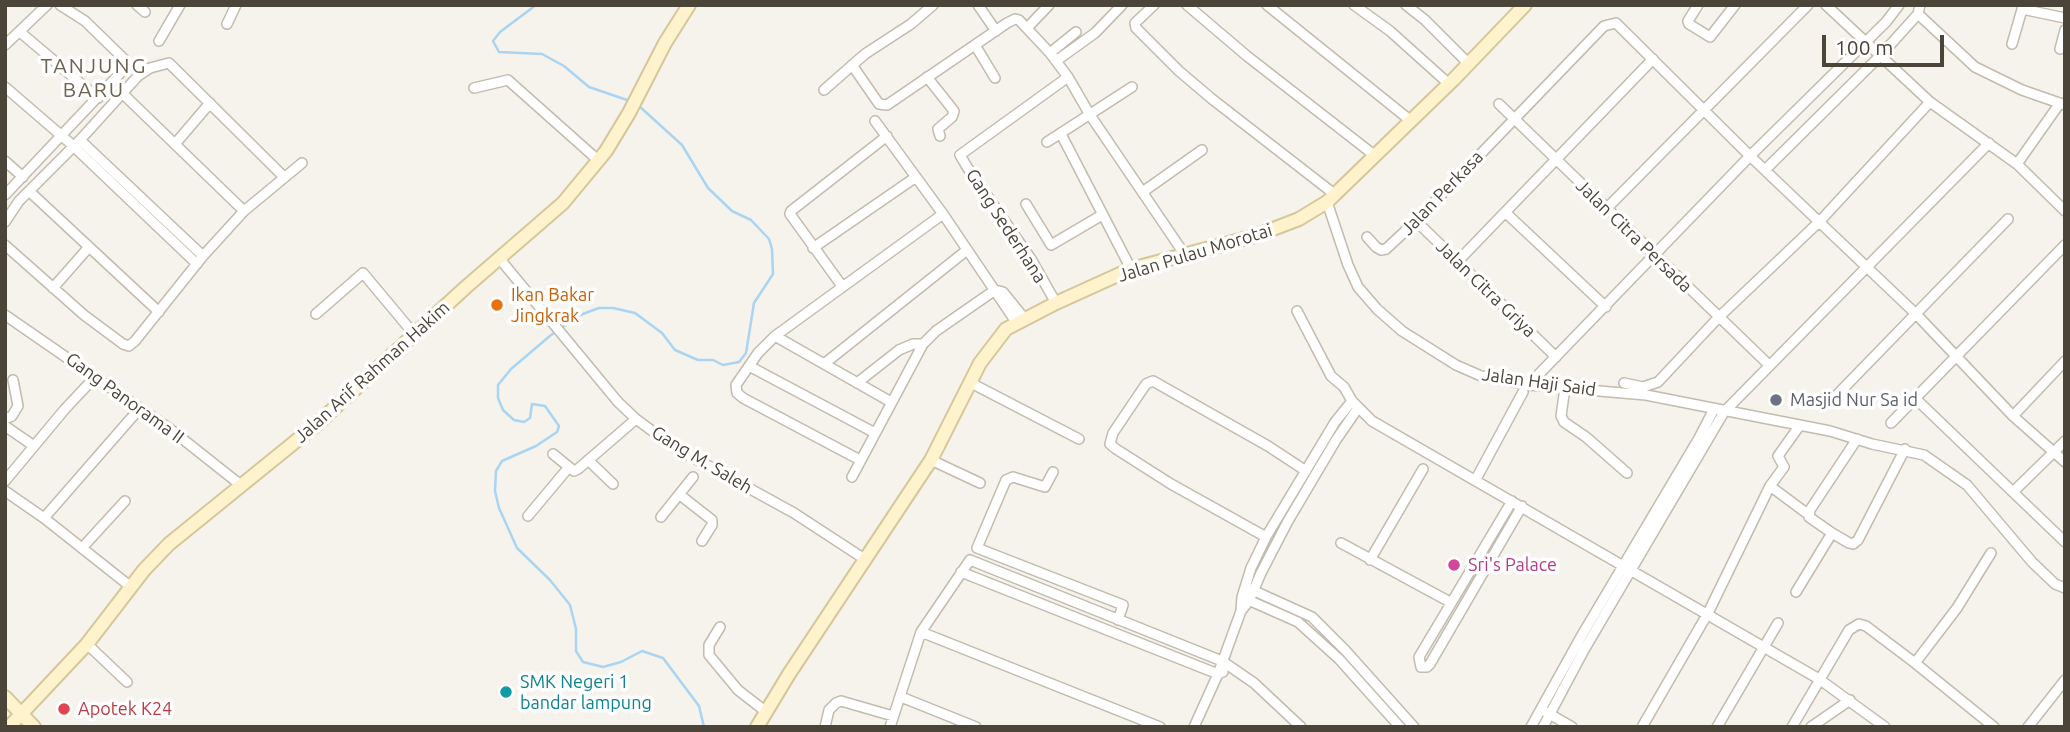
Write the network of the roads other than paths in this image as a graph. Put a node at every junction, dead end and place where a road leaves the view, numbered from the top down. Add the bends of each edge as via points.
1 (47, 5) edge
2 (60, 5) edge
3 (137, 5) edge
4 (180, 5) edge
5 (236, 5) edge
6 (689, 5) edge
7 (933, 5) edge
8 (978, 5) edge
9 (1049, 5) edge
10 (1122, 5) edge
11 (1154, 5) edge
12 (1187, 5) edge
13 (1267, 5) edge
14 (1354, 5) edge
15 (1406, 5) edge
16 (1525, 5) edge
17 (1698, 5) edge
18 (1735, 5) edge
19 (1808, 5) edge
20 (1826, 5) edge
21 (1899, 5) edge
22 (2023, 7) edge
23 (1919, 10) edge
24 (145, 12) dead end
25 (2065, 18) edge
26 (227, 24) dead end
27 (1027, 28) junction
28 (2065, 30) edge
29 (996, 31) junction
30 (20, 32) junction
31 (1076, 32) dead end
32 (159, 41) dead end
33 (1865, 42) junction
34 (2012, 44) dead end
35 (5, 45) edge
36 (975, 45) junction
37 (2060, 49) dead end
38 (1881, 55) junction
39 (1053, 57) junction
40 (1653, 59) junction
41 (1468, 63) junction
42 (852, 65) junction
43 (927, 76) junction
44 (1068, 77) junction
45 (995, 78) dead end
46 (1449, 84) junction
47 (5, 87) edge
48 (1132, 87) dead end
49 (474, 88) dead end
50 (824, 90) dead end
51 (121, 92) junction
52 (98, 98) junction
53 (1930, 102) junction
54 (211, 103) junction
55 (1500, 104) dead end
56 (2062, 104) edge
57 (1703, 111) junction
58 (1090, 114) junction
59 (1514, 119) junction
60 (875, 121) dead end
61 (1411, 121) junction
62 (1061, 134) junction
63 (887, 136) junction
64 (940, 136) dead end
65 (70, 141) junction
66 (1047, 142) dead end
67 (1989, 143) junction
68 (175, 144) junction
69 (1202, 150) dead end
70 (1374, 156) junction
71 (1752, 158) junction
72 (1556, 160) junction
73 (5, 161) edge
74 (598, 161) junction
75 (302, 163) dead end
76 (2017, 164) junction
77 (1764, 168) junction
78 (23, 177) junction
79 (284, 177) junction
80 (916, 177) junction
81 (29, 191) junction
82 (1144, 191) junction
83 (5, 195) edge
84 (1330, 197) junction
85 (1026, 204) dead end
86 (1606, 209) junction
87 (244, 211) junction
88 (2065, 211) edge
89 (1506, 213) junction
90 (943, 214) junction
91 (1102, 215) junction
92 (2008, 219) dead end
93 (1416, 221) junction
94 (1820, 221) junction
95 (5, 222) edge
96 (1367, 237) dead end
97 (5, 245) edge
98 (2065, 245) edge
99 (89, 247) junction
100 (813, 248) junction
101 (967, 250) junction
102 (1185, 255) junction
103 (1654, 255) junction
104 (499, 258) junction
105 (200, 260) junction
106 (1458, 261) junction
107 (1866, 268) junction
108 (1131, 269) junction
109 (842, 286) junction
110 (53, 288) junction
111 (995, 290) junction
112 (1056, 303) junction
113 (1606, 307) junction
114 (1297, 311) dead end
115 (159, 312) junction
116 (316, 314) dead end
117 (1916, 314) junction
118 (5, 315) edge
119 (1718, 318) junction
120 (1020, 320) junction
121 (414, 334) junction
122 (775, 336) junction
123 (923, 344) junction
124 (1956, 356) junction
125 (1556, 357) junction
126 (2065, 361) edge
127 (824, 364) junction
128 (1769, 365) junction
129 (749, 366) junction
130 (1539, 374) dead end
131 (95, 377) junction
132 (13, 380) dead end
133 (858, 383) junction
134 (971, 383) junction
135 (1624, 383) dead end
136 (1565, 388) junction
137 (1523, 392) dead end
138 (1916, 399) junction
139 (1832, 400) dead end
140 (891, 402) junction
141 (1355, 405) junction
142 (140, 408) junction
143 (1722, 411) junction
144 (2013, 416) junction
145 (5, 419) edge
146 (636, 419) junction
147 (1891, 423) dead end
148 (1800, 425) junction
149 (5, 426) edge
150 (875, 433) junction
151 (1079, 439) dead end
152 (1857, 439) junction
153 (2065, 440) edge
154 (34, 446) junction
155 (1905, 449) junction
156 (2053, 452) junction
157 (553, 454) dead end
158 (588, 460) junction
159 (860, 460) junction
160 (931, 460) junction
161 (2065, 462) edge
162 (569, 467) junction
163 (1423, 469) dead end
164 (699, 470) junction
165 (1306, 471) junction
166 (1053, 472) dead end
167 (1627, 473) dead end
168 (852, 477) dead end
169 (1476, 480) junction
170 (5, 481) edge
171 (980, 483) dead end
172 (613, 484) dead end
173 (242, 486) junction
174 (1770, 486) junction
175 (2012, 492) junction
176 (6, 495) edge
177 (680, 495) junction
178 (1511, 500) junction
179 (125, 501) dead end
180 (1522, 506) junction
181 (528, 516) dead end
182 (1809, 516) junction
183 (661, 517) dead end
184 (44, 518) junction
185 (1832, 533) junction
186 (1266, 537) junction
187 (702, 541) dead end
188 (2065, 542) edge
189 (1341, 543) dead end
190 (82, 548) junction
191 (978, 548) junction
192 (1991, 553) dead end
193 (866, 560) junction
194 (970, 560) junction
195 (1370, 560) junction
196 (1627, 567) junction
197 (961, 572) junction
198 (131, 587) junction
199 (2065, 588) edge
200 (1796, 592) dead end
201 (1247, 594) junction
202 (1450, 602) junction
203 (1708, 613) junction
204 (1118, 620) junction
205 (1778, 623) dead end
206 (720, 627) dead end
207 (922, 632) junction
208 (87, 644) junction
209 (1765, 647) junction
210 (1222, 661) junction
211 (1915, 663) junction
212 (1231, 668) junction
213 (1218, 674) junction
214 (1819, 679) junction
215 (2065, 680) edge
216 (127, 682) dead end
217 (5, 697) edge
218 (901, 697) junction
219 (1850, 700) junction
220 (765, 711) junction
221 (1545, 712) junction
222 (23, 714) junction
223 (893, 716) junction
224 (9, 727) edge
225 (34, 727) edge
226 (757, 727) edge
227 (825, 727) edge
228 (890, 727) edge
229 (976, 727) edge
230 (1160, 727) edge
231 (1194, 727) edge
232 (1301, 727) edge
233 (1400, 727) edge
234 (1414, 727) edge
235 (1531, 727) edge
236 (1543, 727) edge
237 (1572, 727) edge
238 (1642, 727) edge
239 (1717, 727) edge
240 (1792, 727) edge
241 (1811, 727) edge
242 (1885, 727) edge
243 (1994, 727) edge
244 (2028, 727) edge

1 - 30 street
2 - 52 street via 85,21 126,62 125,70
3 - 24 street
4 - 32 street
5 - 26 street
6 - 74 street, Jalan Arif Rahman Hakim
7 - 42 street
8 - 29 street
9 - 27 street
10 - 39 street via 1096,33
11 - 84 street via 1135,23 1136,28 1179,71
12 - 70 street
13 - 61 street
14 - 46 street
15 - 41 street
16 - 41 street, Jalan Pulau Morotai
17 - 18 street via 1689,24 1710,37
19 - 57 street
20 - 33 street
21 - 33 street
22 - 25 street
22 - 34 street
23 - 38 street
23 - 56 street via 1975,67
27 - 29 street via 1015,19
27 - 39 street
28 - 37 street
29 - 36 street
30 - 35 street
30 - 52 street
31 - 39 street
33 - 38 street
33 - 71 street
36 - 43 street
36 - 45 street
38 - 53 street
38 - 77 street
39 - 44 street
40 - 57 street
40 - 59 street, Jalan Perkasa via 1616,23 1609,23
40 - 72 street
41 - 46 street, Jalan Pulau Morotai
42 - 43 street via 883,105
42 - 50 street
43 - 64 street via 954,111 938,129
44 - 58 street
44 - 112 street, Gang Sederhana via 960,155
46 - 61 street, Jalan Pulau Morotai
47 - 65 street
48 - 58 street
49 - 74 street via 508,80
51 - 54 street via 142,73 169,63
51 - 65 street
51 - 68 street
52 - 65 street
53 - 67 street
53 - 94 street
54 - 68 street
54 - 79 street
55 - 59 street, Jalan Citra Persada
56 - 76 street
57 - 71 street
57 - 86 street
58 - 62 street
58 - 82 street
59 - 72 street, Jalan Citra Persada
59 - 93 street, Jalan Perkasa
60 - 63 street
61 - 70 street, Jalan Pulau Morotai
62 - 66 street
62 - 91 street
63 - 80 street
63 - 100 street via 791,211
65 - 78 street
65 - 81 street
65 - 105 street
67 - 76 street
67 - 107 street
68 - 87 street
69 - 82 street
70 - 84 street, Jalan Pulau Morotai
71 - 77 street
71 - 103 street
72 - 86 street, Jalan Citra Persada
72 - 89 street
73 - 78 street
74 - 104 street, Jalan Arif Rahman Hakim via 563,204
75 - 79 street
76 - 88 street
77 - 94 street
78 - 83 street
79 - 87 street
80 - 90 street
80 - 100 street
81 - 95 street
81 - 99 street
82 - 102 street
84 - 102 street, Jalan Pulau Morotai via 1299,219
84 - 136 street, Jalan Haji Said via 1348,265 1359,287 1402,331 1481,376
85 - 91 street via 1051,245
86 - 103 street, Jalan Citra Persada
87 - 105 street
89 - 106 street
89 - 113 street
90 - 101 street
90 - 109 street
91 - 108 street
92 - 117 street
93 - 96 street, Jalan Perkasa via 1381,250
93 - 106 street, Jalan Citra Griya
94 - 107 street
94 - 119 street
97 - 110 street
98 - 124 street
99 - 110 street
99 - 115 street
100 - 109 street
101 - 111 street
101 - 127 street
102 - 108 street, Jalan Pulau Morotai
103 - 113 street
103 - 119 street, Jalan Citra Persada
104 - 121 street, Jalan Arif Rahman Hakim
104 - 146 street, Gang M. Saleh
105 - 115 street
106 - 125 street, Jalan Citra Griya
107 - 117 street
107 - 128 street
108 - 112 street, Jalan Pulau Morotai
109 - 122 street
110 - 115 street via 127,346
111 - 120 street
111 - 123 street
112 - 120 street, Jalan Pulau Morotai
113 - 125 street
114 - 141 street via 1331,376
116 - 121 street via 363,273
117 - 124 street
117 - 139 street
118 - 131 street, Gang Panorama II
119 - 128 street, Jalan Citra Persada
119 - 135 street via 1655,384
120 - 134 street, Jalan Pulau Morotai via 992,345
121 - 173 street, Jalan Arif Rahman Hakim
122 - 127 street
122 - 129 street
123 - 133 street via 899,350
123 - 140 street
124 - 138 street
124 - 144 street
125 - 130 street
126 - 144 street
127 - 133 street
128 - 143 street
129 - 150 street
129 - 159 street via 736,385 741,397
131 - 142 street, Gang Panorama II
131 - 154 street
132 - 145 street via 18,406
133 - 140 street
134 - 151 street
134 - 160 street, Jalan Pulau Morotai
136 - 143 street, Jalan Haji Said via 1646,395
136 - 167 street via 1560,415 1564,422
137 - 169 street
138 - 147 street
138 - 175 street
140 - 150 street
141 - 165 street via 1335,422
141 - 169 street via 1372,421
141 - 201 street
142 - 173 street, Gang Panorama II
142 - 184 street
143 - 148 street, Jalan Haji Said
143 - 196 street via 1699,438
144 - 156 street
146 - 158 street
146 - 164 street, Gang M. Saleh
148 - 152 street, Jalan Haji Said
148 - 174 street via 1778,456 1784,467
149 - 154 street
150 - 159 street
152 - 155 street, Jalan Haji Said
152 - 182 street via 1814,501
153 - 156 street
154 - 170 street
155 - 185 street via 1853,544
155 - 199 street, Jalan Haji Said via 1937,462 1967,485 2032,562
156 - 161 street
156 - 175 street
157 - 162 street
158 - 162 street via 574,471
158 - 172 street
159 - 168 street
160 - 171 street
160 - 193 street, Jalan Pulau Morotai
162 - 181 street
163 - 195 street
164 - 177 street
164 - 193 street, Gang M. Saleh via 794,513
165 - 186 street
165 - 186 street via 1153,381 1146,384 1113,433 1110,444 1116,449
166 - 191 street via 1045,487 1006,480
169 - 178 street
173 - 198 street, Jalan Arif Rahman Hakim via 169,544
174 - 182 street
174 - 203 street
175 - 188 street
176 - 184 street
177 - 183 street
177 - 187 street via 712,520
178 - 180 street
178 - 202 street
179 - 190 street
180 - 196 street
180 - 202 street via 1429,666 1421,667 1419,657
182 - 185 street
184 - 190 street
185 - 200 street
186 - 201 street via 1251,568
189 - 195 street
190 - 198 street
191 - 194 street
191 - 204 street via 1124,606
192 - 211 street
193 - 220 street, Jalan Pulau Morotai
194 - 197 street
194 - 204 street
195 - 202 street
196 - 203 street
196 - 221 street
197 - 207 street
197 - 213 street
198 - 208 street, Jalan Arif Rahman Hakim
201 - 210 street
201 - 233 street via 1298,622 1339,659
201 - 234 street via 1312,617
203 - 209 street
203 - 238 street
204 - 210 street
205 - 209 street
206 - 220 street via 709,645 709,655 738,690
207 - 218 street
207 - 230 street
208 - 216 street
208 - 222 street, Jalan Arif Rahman Hakim
209 - 214 street
209 - 239 street
210 - 212 street
210 - 213 street
211 - 214 street via 1859,624 1849,630
211 - 243 street
212 - 213 street
212 - 232 street via 1255,683
213 - 231 street
214 - 219 street
214 - 240 street
215 - 244 street
217 - 222 street
218 - 223 street
218 - 229 street
219 - 241 street
219 - 242 street
220 - 226 street, Jalan Pulau Morotai
221 - 235 street
221 - 236 street
221 - 237 street
222 - 224 street, Jalan Arif Rahman Hakim
222 - 225 street
223 - 227 street via 841,701 833,704
223 - 228 street

